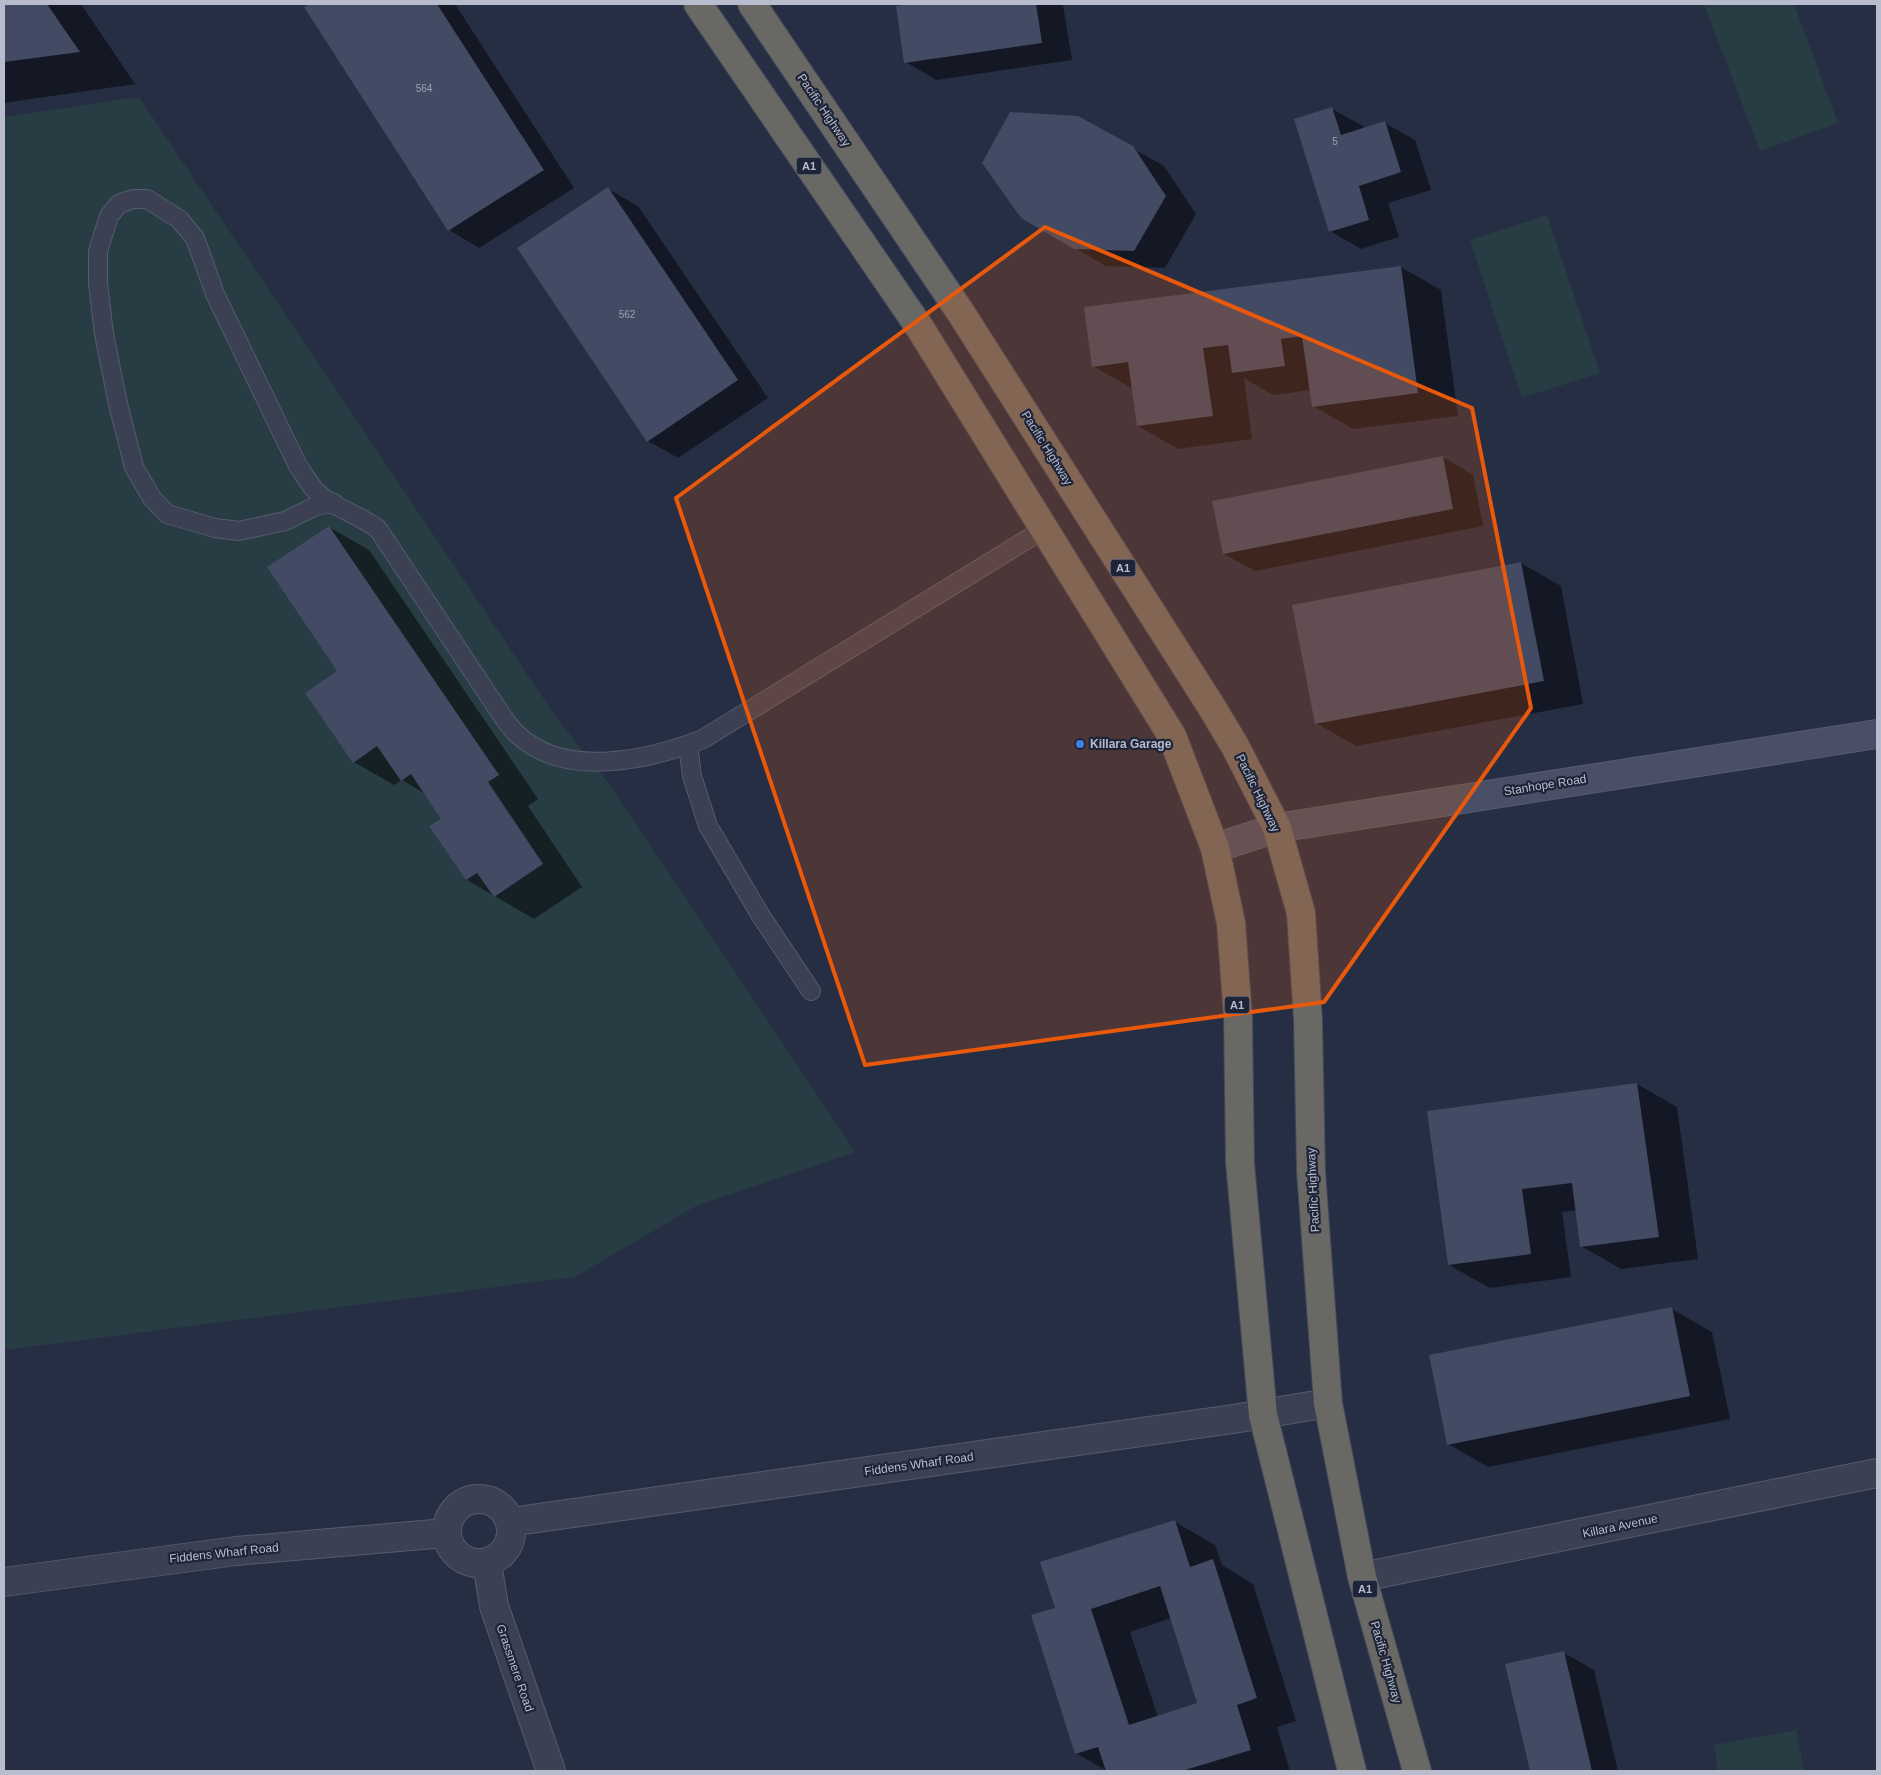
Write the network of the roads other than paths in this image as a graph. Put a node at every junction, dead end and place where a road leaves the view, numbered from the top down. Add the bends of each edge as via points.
1 (698, 4) edge
2 (752, 4) edge
3 (334, 503) junction
4 (1044, 529) junction
5 (1877, 734) edge
6 (688, 745) junction
7 (1277, 828) junction
8 (1216, 848) junction
9 (811, 991) dead end
10 (1328, 1403) junction
11 (1263, 1415) junction
12 (1877, 1473) edge
13 (510, 1522) junction
14 (446, 1533) junction
15 (487, 1563) junction
16 (1362, 1577) junction
17 (4, 1582) edge
18 (551, 1771) edge
19 (1352, 1771) edge
20 (1417, 1771) edge

1 - 4 highway, A1 via 920,328
2 - 7 highway, Pacific Highway / A1 via 961,313 1216,714
3 - 3 lane via 316,506 285,521 239,531 214,528 167,514 152,498 134,467 118,404 98,283 98,251 109,216 119,204 147,199 179,219 195,238 215,294 298,466 315,490
3 - 6 lane via 378,529 517,735 552,756 575,762 656,754
4 - 6 lane via 711,734
4 - 8 highway, A1 via 1172,736
5 - 7 main road, Stanhope Road
6 - 9 lane via 692,776 708,826 761,916
7 - 8 main road, Stanhope Road
7 - 10 highway, Pacific Highway / A1 via 1301,913 1308,1020 1311,1170
8 - 11 highway, A1 via 1231,923 1238,1017 1240,1163
10 - 11 street, Fiddens Wharf Road
10 - 16 highway, Pacific Highway / A1
11 - 13 street, Fiddens Wharf Road
11 - 19 highway, A1
12 - 16 street, Killara Avenue
13 - 14 street via 496,1504 474,1499 453,1510 447,1521
13 - 15 street via 512,1535 507,1548
14 - 15 street via 450,1547 459,1558
14 - 17 street, Fiddens Wharf Road via 236,1551
15 - 18 street, Grassmere Road via 494,1606
16 - 20 highway, Pacific Highway / A1

